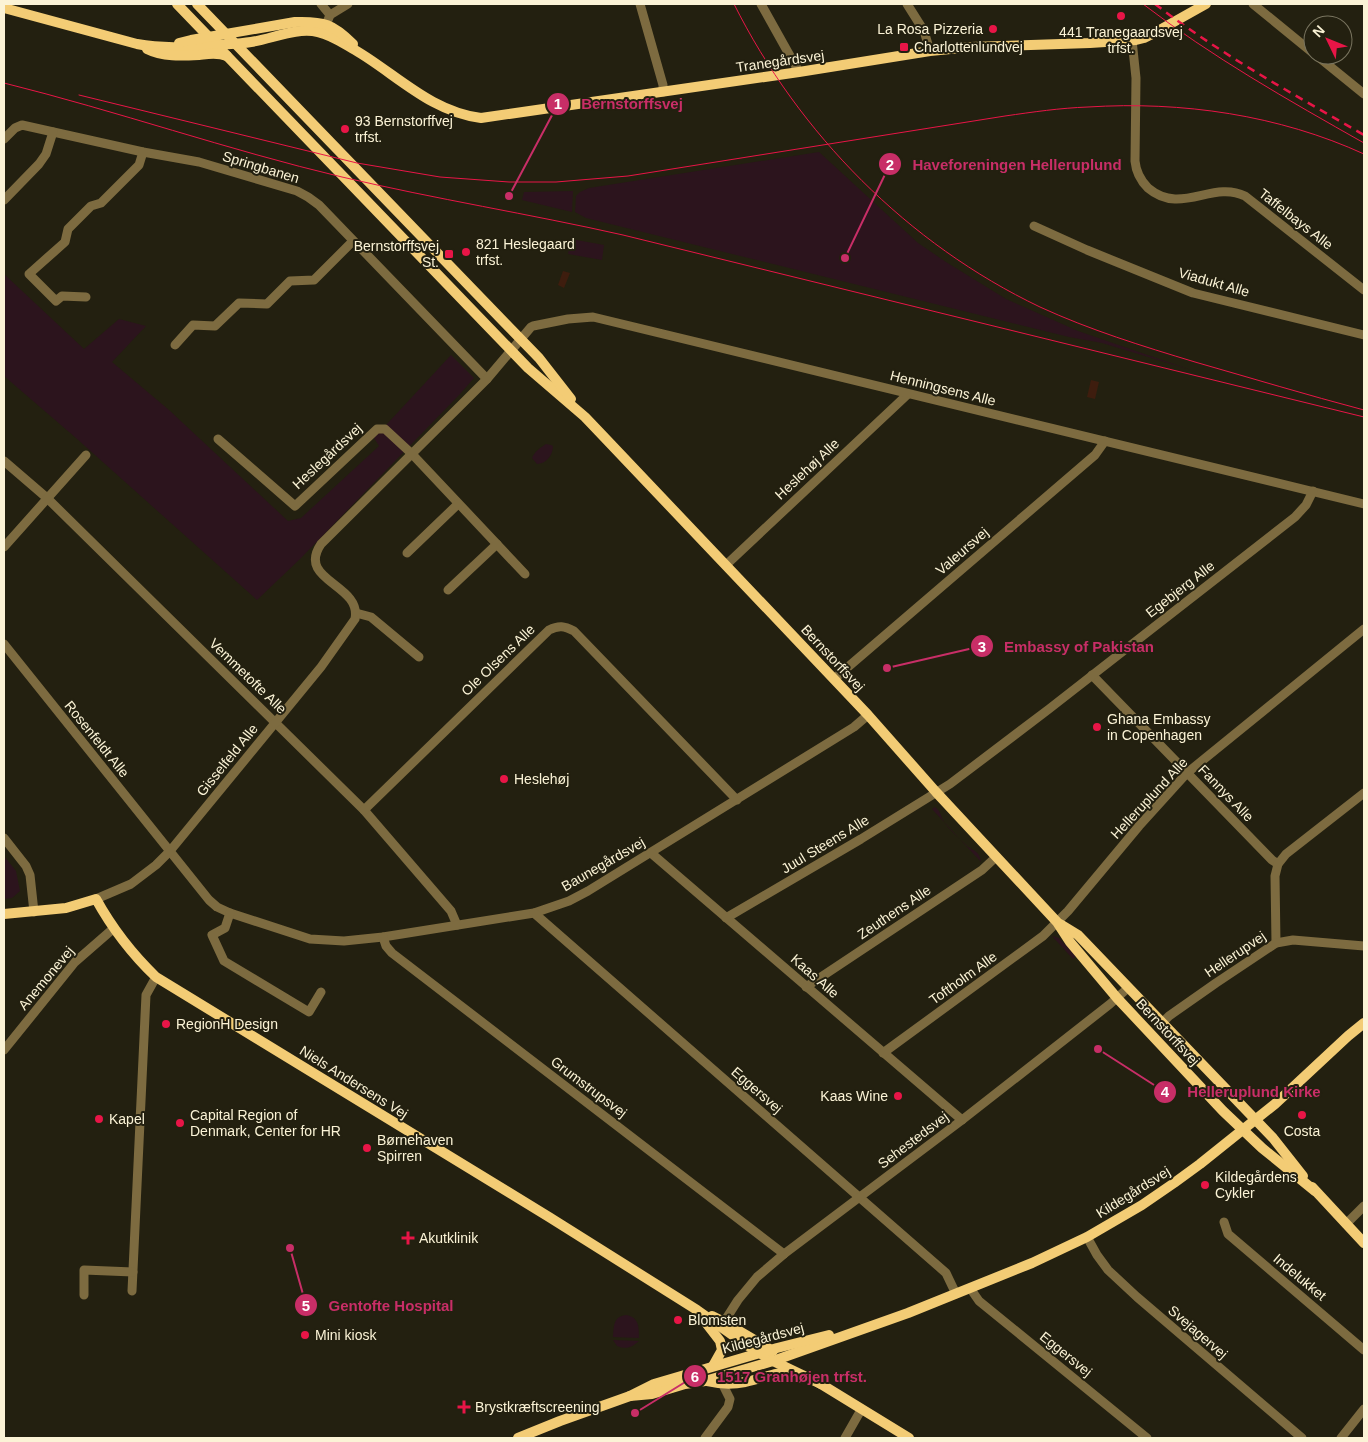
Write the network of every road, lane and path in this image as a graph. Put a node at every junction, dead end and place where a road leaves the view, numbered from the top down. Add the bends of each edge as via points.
1 (177, 4) edge
2 (197, 4) edge
3 (321, 4) edge
4 (348, 4) edge
5 (640, 4) edge
6 (761, 4) edge
7 (907, 4) edge
8 (1253, 4) edge
9 (1204, 5) edge
10 (4, 8) edge
11 (330, 15) junction
12 (324, 29) junction
13 (227, 34) junction
14 (209, 37) junction
15 (1132, 40) junction
16 (137, 44) junction
17 (236, 44) junction
18 (216, 45) junction
19 (1303, 45) edge
20 (169, 46) junction
21 (930, 51) junction
22 (226, 56) junction
23 (1328, 65) edge
24 (799, 72) junction
25 (663, 92) junction
26 (1364, 94) edge
27 (53, 132) junction
28 (4, 139) edge
29 (143, 152) junction
30 (4, 200) edge
31 (1034, 226) dead end
32 (353, 241) junction
33 (1364, 290) edge
34 (86, 297) dead end
35 (1364, 335) edge
36 (520, 339) junction
37 (174, 345) dead end
38 (510, 350) junction
39 (487, 378) junction
40 (908, 394) junction
41 (585, 417) junction
42 (218, 439) dead end
43 (1105, 441) junction
44 (412, 454) junction
45 (86, 455) dead end
46 (4, 461) edge
47 (1313, 492) junction
48 (48, 498) junction
49 (458, 504) junction
50 (1364, 504) edge
51 (497, 544) junction
52 (4, 548) edge
53 (407, 554) dead end
54 (726, 565) junction
55 (526, 574) dead end
56 (448, 590) dead end
57 (356, 613) junction
58 (1364, 630) edge
59 (4, 644) edge
60 (419, 657) dead end
61 (1092, 675) junction
62 (834, 679) junction
63 (868, 715) junction
64 (276, 723) junction
65 (1188, 774) junction
66 (936, 792) junction
67 (1364, 793) edge
68 (737, 800) junction
69 (364, 810) junction
70 (4, 838) edge
71 (170, 851) junction
72 (651, 853) junction
73 (996, 857) junction
74 (1278, 864) junction
75 (96, 899) junction
76 (34, 912) junction
77 (230, 913) junction
78 (534, 913) junction
79 (4, 914) edge
80 (726, 918) junction
81 (1058, 922) junction
82 (457, 925) junction
83 (114, 928) junction
84 (383, 937) junction
85 (1276, 943) junction
86 (1364, 946) edge
87 (156, 976) junction
88 (806, 986) junction
89 (1128, 988) junction
90 (321, 992) dead end
91 (1117, 998) junction
92 (1162, 1023) junction
93 (1364, 1023) edge
94 (4, 1050) edge
95 (883, 1053) junction
96 (962, 1120) junction
97 (1255, 1120) junction
98 (1243, 1129) junction
99 (1315, 1191) junction
100 (860, 1198) junction
101 (1364, 1206) edge
102 (1224, 1222) dead end
103 (1346, 1224) junction
104 (1087, 1237) junction
105 (1364, 1243) edge
106 (784, 1254) junction
107 (133, 1272) junction
108 (970, 1288) junction
109 (132, 1291) dead end
110 (956, 1294) junction
111 (84, 1295) dead end
112 (697, 1310) junction
113 (879, 1323) junction
114 (721, 1329) junction
115 (771, 1350) junction
116 (1364, 1350) edge
117 (760, 1353) junction
118 (778, 1359) junction
119 (713, 1366) junction
120 (799, 1374) junction
121 (705, 1381) junction
122 (724, 1384) junction
123 (821, 1384) junction
124 (630, 1396) junction
125 (1364, 1409) edge
126 (861, 1410) junction
127 (518, 1438) edge
128 (704, 1438) edge
129 (845, 1438) edge
130 (909, 1438) edge
131 (1147, 1438) edge
132 (1302, 1438) edge
133 (1341, 1438) edge

1 - 14 street, Bernstorffsvej
2 - 13 street, Bernstorffsvej
3 - 11 street
4 - 11 street
5 - 25 street
6 - 24 street
7 - 21 street via 924,31
8 - 19 street
9 - 15 street, Tranegårdsvej via 1144,38
10 - 16 street
11 - 12 street
12 - 13 street, Tranegårdsvej via 317,22 295,22
12 - 17 street, Tranegårdsvej
12 - 25 street, Tranegårdsvej via 423,97 462,115 481,118
13 - 14 street, Tranegårdsvej
13 - 17 street, Bernstorffsvej
14 - 18 street, Bernstorffsvej
14 - 20 street, Tranegårdsvej
15 - 21 street, Tranegårdsvej
15 - 33 street, Taffelbays Alle via 1136,78 1135,161 1142,182 1164,197 1179,200 1237,192
16 - 20 street, Tranegårdsvej
16 - 22 street via 156,53 178,56 219,53
17 - 18 street, Tranegårdsvej
17 - 36 street, Bernstorffsvej
18 - 20 street, Tranegårdsvej
18 - 22 street, Bernstorffsvej
21 - 24 street, Tranegårdsvej
22 - 38 street, Bernstorffsvej
23 - 26 street
24 - 25 street, Tranegårdsvej
27 - 28 street, Springbanen via 22,125
27 - 29 street, Springbanen
27 - 30 street via 39,164
29 - 32 street, Springbanen via 199,162 297,192 319,205
29 - 34 street via 139,165 101,203 91,206 68,229 65,242 29,274 56,302 62,296
31 - 35 street, Viadukt Alle via 1193,293
32 - 37 street via 314,280 290,282 267,304 239,303 215,326 193,326
32 - 39 street, Springbanen
36 - 38 street
36 - 40 street, Henningsens Alle via 533,326 593,317
36 - 41 street, Bernstorffsvej
38 - 39 street
38 - 41 street, Bernstorffsvej
39 - 44 street
40 - 43 street, Henningsens Alle
40 - 54 street, Heslehøj Alle
41 - 54 street, Bernstorffsvej
42 - 44 street, Heslegårdsvej via 294,506 377,429 385,429
43 - 47 street, Henningsens Alle
43 - 62 street, Valeursvej via 1095,455
44 - 49 street
44 - 57 street via 316,552 314,558 320,572 354,602
45 - 48 street
46 - 48 street, Vemmetofte Alle
47 - 50 street, Henningsens Alle
47 - 61 street, Egebjerg Alle via 1295,517
48 - 52 street
48 - 64 street, Vemmetofte Alle
49 - 51 street
49 - 53 street
51 - 55 street
51 - 56 street
54 - 62 street, Bernstorffsvej
57 - 60 street via 371,617
57 - 64 street, Gisselfeld Alle via 326,660
58 - 65 street, Helleruplund Alle
59 - 71 street, Rosenfeldt Alle
61 - 65 street, Fannys Alle
61 - 66 street, Egebjerg Alle
62 - 63 street, Bernstorffsvej
63 - 66 street, Bernstorffsvej
63 - 68 street, Baunegårdsvej
64 - 69 street, Vemmetofte Alle
64 - 71 street, Gisselfeld Alle
65 - 74 street, Fannys Alle
65 - 81 street, Helleruplund Alle
66 - 73 street, Bernstorffsvej
66 - 80 street, Juul Steens Alle
67 - 74 street via 1286,854
68 - 69 street, Ole Olsens Alle via 574,631 557,626 549,630
68 - 72 street, Baunegårdsvej
69 - 82 street, Vemmetofte Alle via 451,911
70 - 76 street via 30,875
71 - 75 street via 131,884
71 - 77 street, Baunegårdsvej via 209,900
72 - 78 street, Baunegårdsvej via 569,901
72 - 80 street, Kaas Alle
73 - 81 street, Bernstorffsvej
73 - 88 street, Zeuthens Alle via 982,870
74 - 85 street via 1275,876
75 - 76 street via 66,908
75 - 83 street, Niels Andersens Vej
76 - 79 street
77 - 84 street, Baunegårdsvej via 310,939 344,941
77 - 90 street via 224,928 212,935 224,961 310,1012
78 - 82 street, Baunegårdsvej
78 - 100 street, Eggersvej
80 - 88 street, Kaas Alle
81 - 89 street, Bernstorffsvej via 1078,935
81 - 91 street, Bernstorffsvej via 1070,942
81 - 95 street, Toftholm Alle
82 - 84 street, Baunegårdsvej
83 - 87 street, Niels Andersens Vej
83 - 94 street, Anemonevej via 75,962
84 - 106 street, Grumstrupsvej via 392,953
85 - 86 street, Hellerupvej via 1293,940
85 - 92 street, Hellerupvej
87 - 107 street via 146,995
87 - 112 street, Niels Andersens Vej
88 - 95 street, Kaas Alle
89 - 91 street, Sehestedsvej
89 - 92 street, Bernstorffsvej
91 - 96 street, Sehestedsvej
91 - 98 street, Bernstorffsvej
92 - 97 street, Bernstorffsvej
93 - 97 street, Kildegårdsvej
95 - 96 street, Kaas Alle
96 - 100 street, Sehestedsvej
97 - 98 street, Kildegårdsvej
97 - 99 street, Bernstorffsvej
98 - 99 street, Bernstorffsvej
98 - 104 street, Kildegårdsvej via 1159,1194
99 - 103 street, Bernstorffsvej
100 - 106 street, Sehestedsvej
100 - 110 street, Eggersvej via 946,1274
101 - 103 street
102 - 116 street, Indelukket via 1228,1234
103 - 105 street, Bernstorffsvej
104 - 108 street, Kildegårdsvej
104 - 132 street, Svejagervej via 1108,1270
106 - 114 street, Sehestedsvej via 738,1300
107 - 109 street
107 - 111 street via 84,1270
108 - 110 street, Kildegårdsvej
108 - 131 street, Eggersvej via 979,1301
110 - 113 street, Kildegårdsvej
112 - 114 street, Kildegårdsvej
112 - 114 street, Niels Andersens Vej
113 - 115 street, Kildegårdsvej
113 - 118 street, Kildegårdsvej
114 - 115 street, Niels Andersens Vej
114 - 117 street, Niels Andersens Vej
114 - 119 street, Kildegårdsvej via 722,1350
115 - 117 street, Kildegårdsvej
115 - 118 street, Niels Andersens Vej
117 - 118 street, Niels Andersens Vej
117 - 119 street, Kildegårdsvej
118 - 120 street, Niels Andersens Vej
118 - 121 street, Kildegårdsvej
118 - 123 street, Niels Andersens Vej
119 - 124 street, Kildegårdsvej via 654,1384
120 - 122 street, Kildegårdsvej via 783,1372
120 - 123 street, Niels Andersens Vej
121 - 122 street, Kildegårdsvej
121 - 124 street, Kildegårdsvej
122 - 128 street via 730,1399 728,1407
123 - 126 street, Niels Andersens Vej
124 - 127 street, Kildegårdsvej
125 - 133 street
126 - 129 street
126 - 130 street, Niels Andersens Vej

